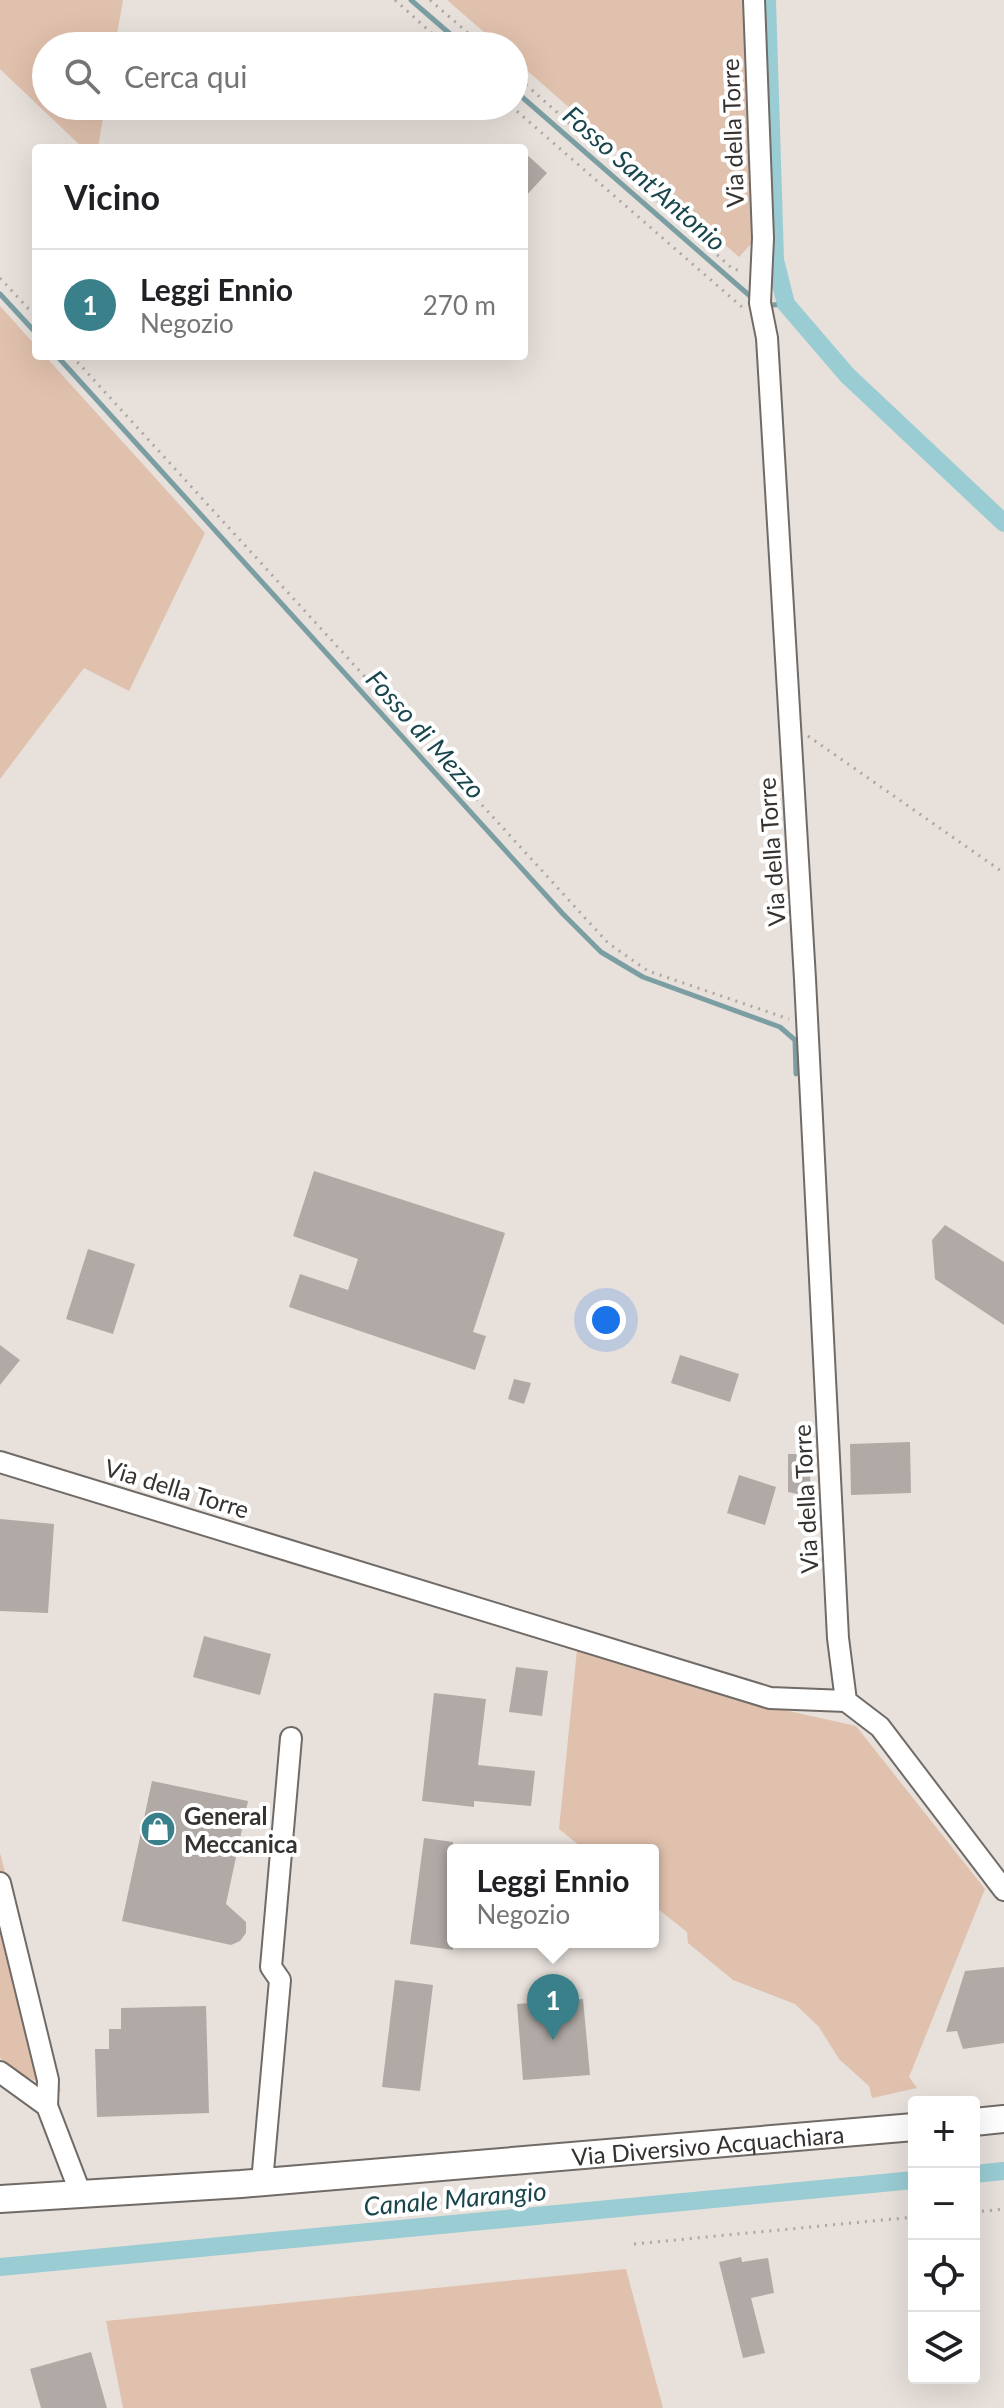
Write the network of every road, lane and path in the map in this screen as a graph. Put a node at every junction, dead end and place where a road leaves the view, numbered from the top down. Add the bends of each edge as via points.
1 (395, 0) edge
2 (430, 0) edge
3 (754, 0) edge
4 (430, 32) edge
5 (467, 32) edge
6 (528, 86) edge
7 (527, 120) edge
8 (761, 274) junction
9 (0, 278) edge
10 (32, 313) edge
11 (763, 317) junction
12 (76, 360) edge
13 (789, 731) junction
14 (1004, 873) edge
15 (807, 1026) junction
16 (0, 1462) edge
17 (846, 1701) junction
18 (291, 1738) dead end
19 (0, 1883) edge
20 (1004, 1890) edge
21 (0, 2072) edge
22 (47, 2106) junction
23 (1004, 2119) edge
24 (980, 2121) edge
25 (908, 2128) edge
26 (262, 2182) junction
27 (80, 2192) junction
28 (0, 2199) edge
29 (1004, 2209) edge
30 (980, 2211) edge
31 (908, 2218) edge
32 (634, 2244) dead end

1 - 4 path
2 - 5 path
3 - 8 street, Via della Torre
6 - 8 path via 733,269
7 - 11 path via 748,312
8 - 11 street, Via della Torre
9 - 10 path
11 - 13 street, Via della Torre
12 - 15 path via 608,943 648,971
13 - 14 path via 806,734
13 - 15 street, Via della Torre
15 - 17 street, Via della Torre via 838,1638
16 - 17 street, Via della Torre via 770,1698
17 - 20 street via 880,1727
18 - 26 street via 271,1967 280,1980
19 - 22 street via 48,2080
21 - 22 street
22 - 27 street
23 - 24 main road
25 - 26 main road, Via Diversivo Acquachiara
26 - 27 main road, Via Diversivo Acquachiara
27 - 28 main road, Via Diversivo Acquachiara
29 - 30 path
31 - 32 path

